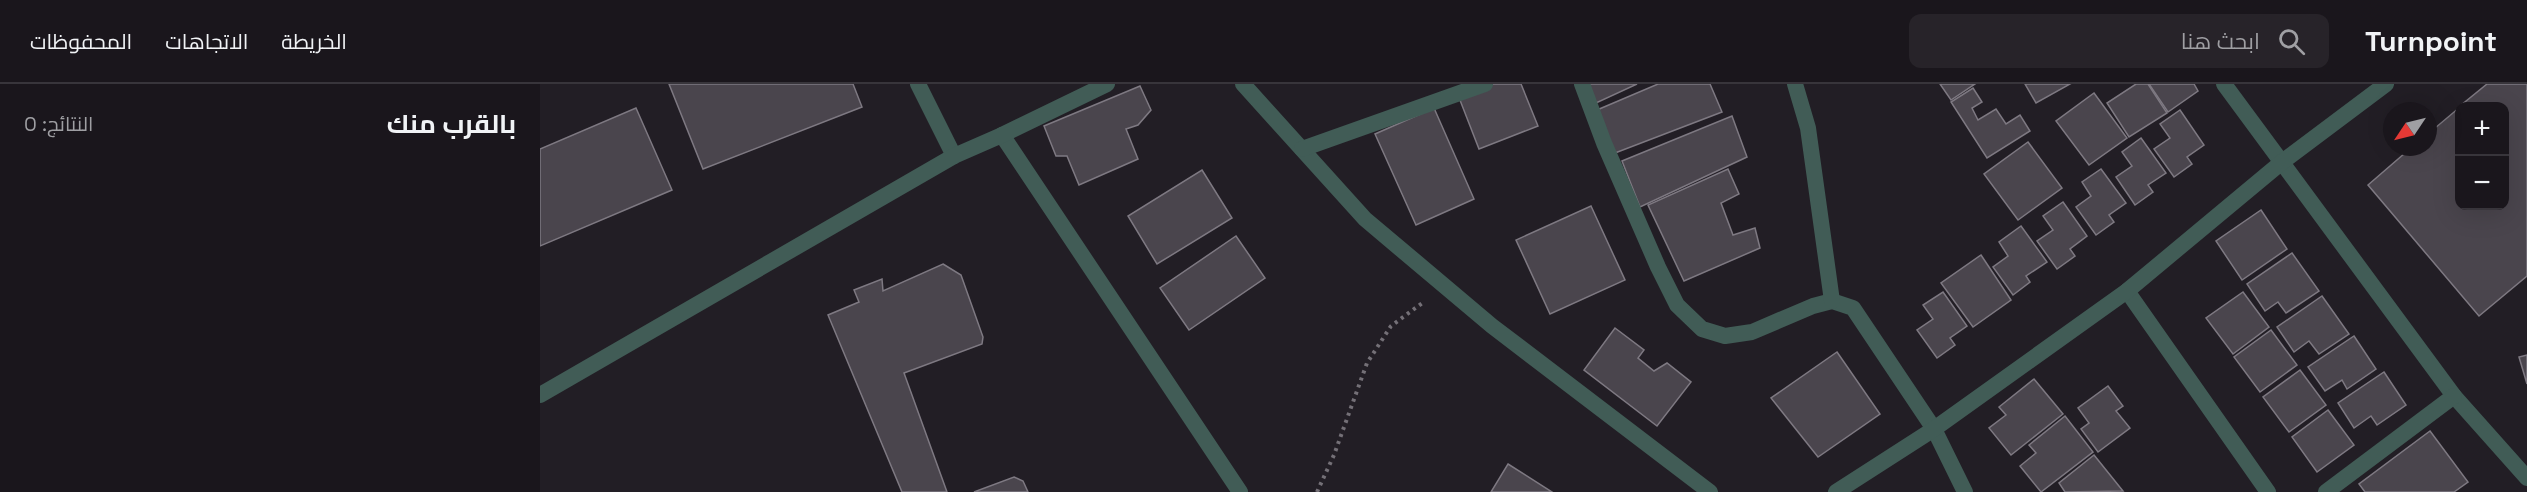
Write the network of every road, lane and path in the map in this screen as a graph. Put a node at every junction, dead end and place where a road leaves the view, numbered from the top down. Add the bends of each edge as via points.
1 (918, 84) edge
2 (1107, 84) edge
3 (1243, 84) edge
4 (1485, 84) edge
5 (1582, 84) edge
6 (1795, 84) edge
7 (2224, 84) edge
8 (2386, 84) edge
9 (1002, 135) junction
10 (1302, 149) junction
11 (954, 156) junction
12 (2282, 162) junction
13 (1445, 287) junction
14 (2127, 291) junction
15 (1832, 301) junction
16 (540, 394) edge
17 (2454, 396) junction
18 (1934, 429) junction
19 (2527, 478) edge
20 (1240, 492) edge
21 (1317, 492) edge
22 (1710, 492) edge
23 (1836, 492) edge
24 (1965, 492) edge
25 (2268, 492) edge
26 (2326, 492) edge

1 - 11 street
2 - 9 street
3 - 10 street
4 - 10 street
5 - 15 street via 1658,267 1677,305 1702,329 1725,336 1752,332
6 - 15 street via 1808,128
7 - 12 street
8 - 12 street
9 - 11 street
9 - 20 street
10 - 13 street via 1365,219
11 - 16 street
12 - 14 street
12 - 17 street
13 - 21 path via 1390,326 1367,363
13 - 22 street
14 - 18 street
14 - 25 street
15 - 18 street via 1853,308
17 - 19 street
17 - 26 street
18 - 23 street
18 - 24 street

